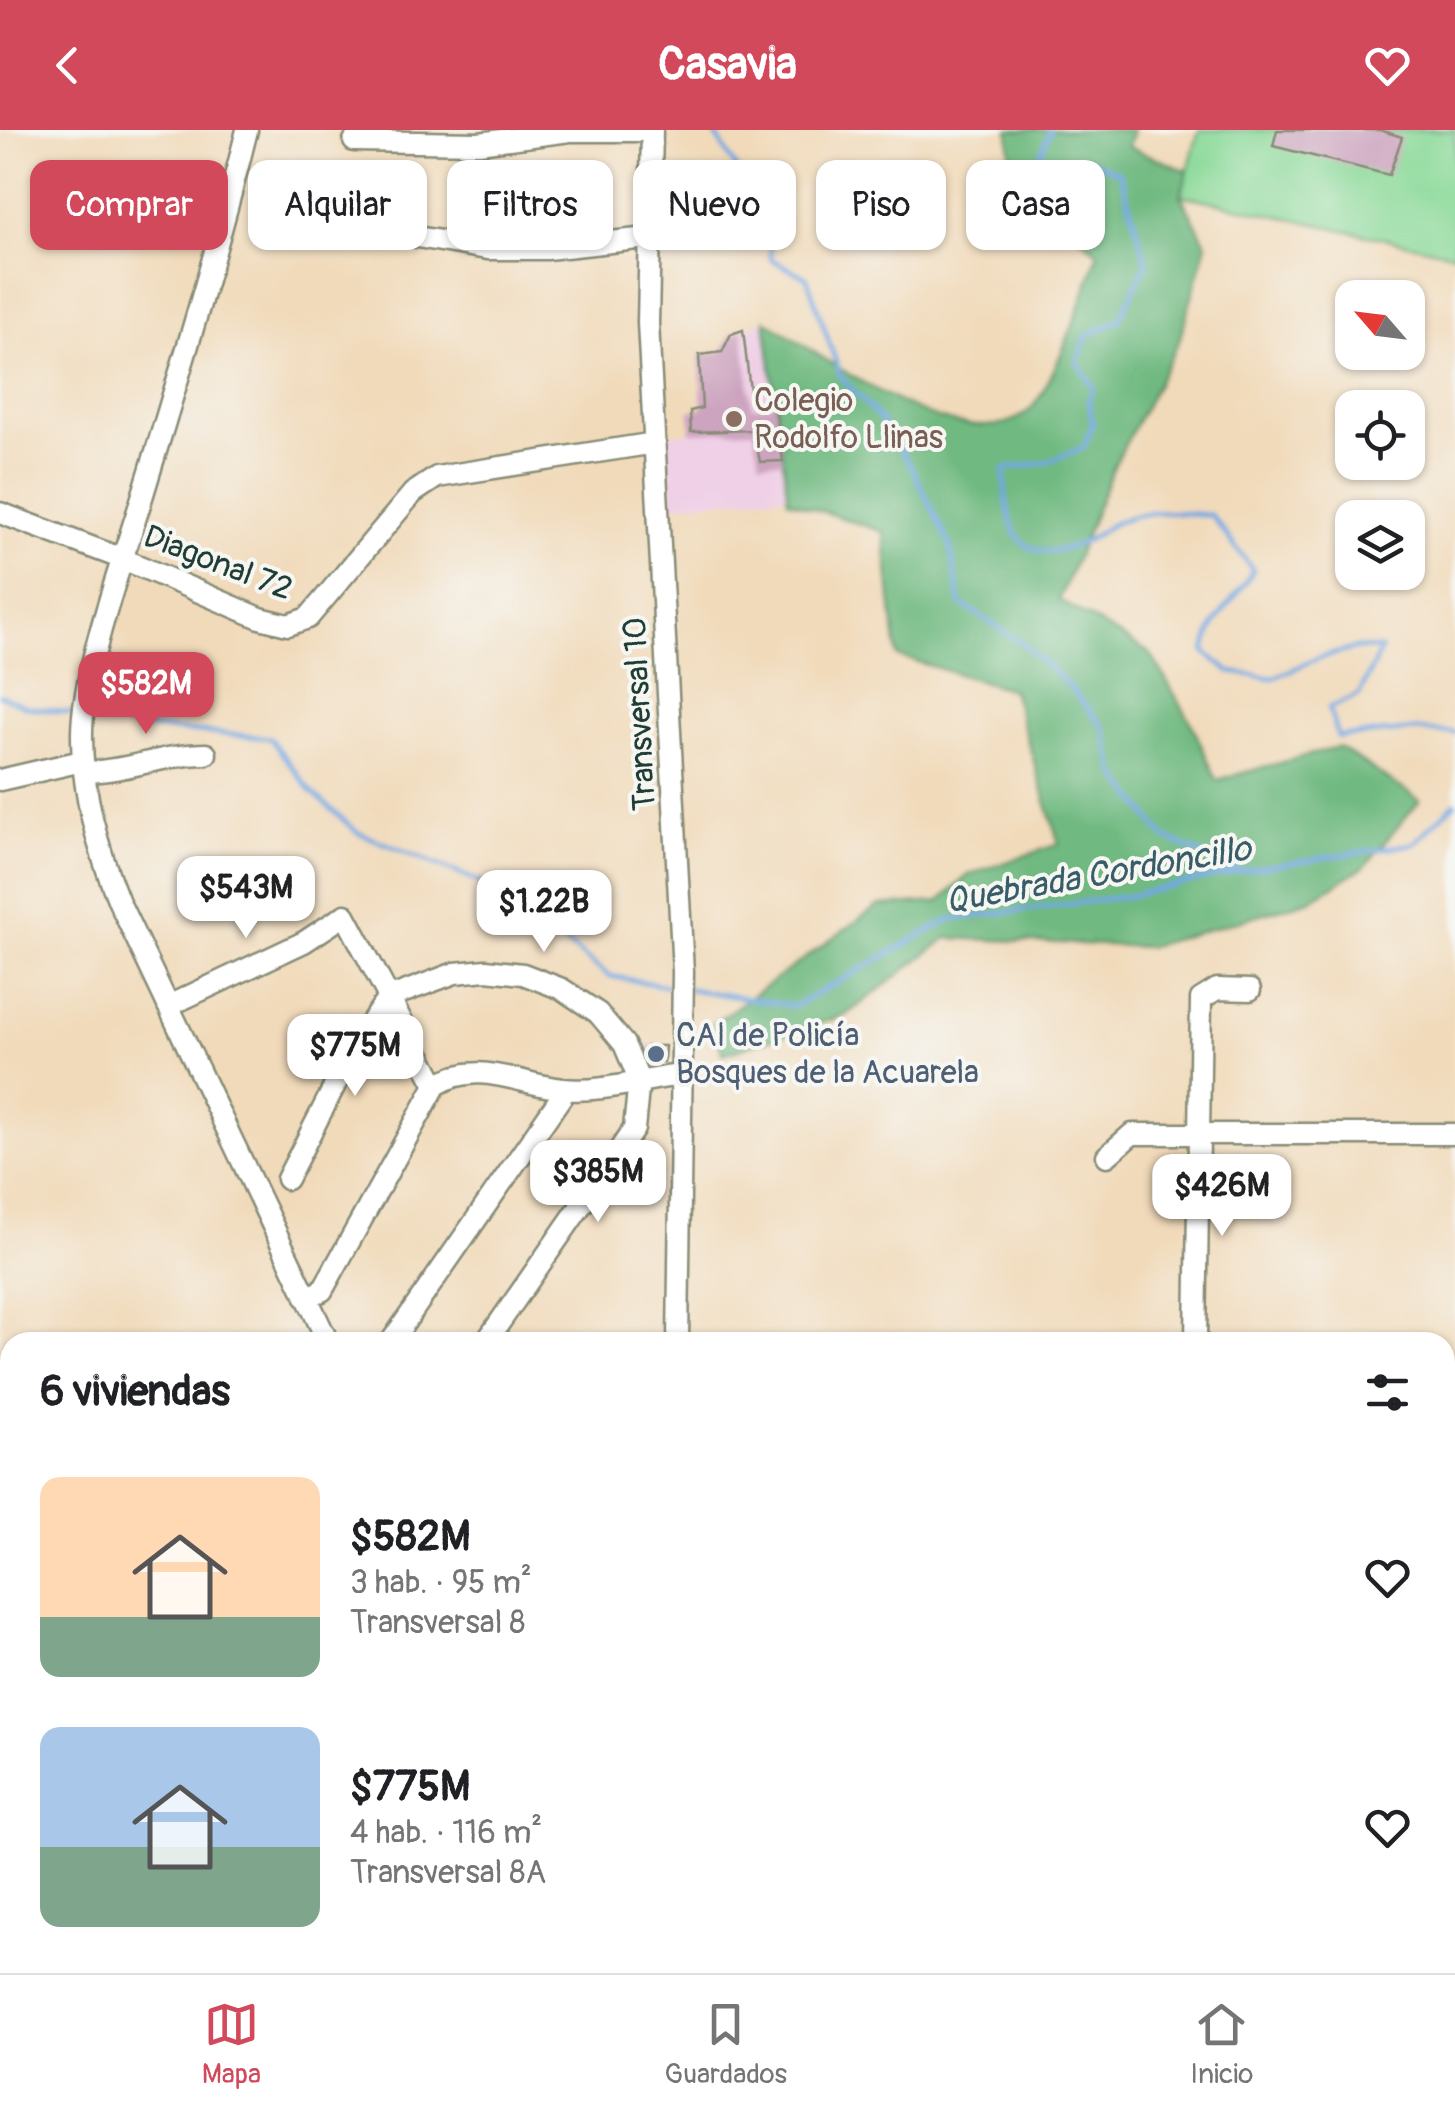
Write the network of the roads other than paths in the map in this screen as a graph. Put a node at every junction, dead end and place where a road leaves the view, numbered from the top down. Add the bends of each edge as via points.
1 (247, 130) edge
2 (652, 130) edge
3 (354, 141) dead end
4 (651, 160) edge
5 (427, 239) edge
6 (633, 240) edge
7 (647, 250) edge
8 (655, 443) junction
9 (0, 513) edge
10 (123, 559) junction
11 (206, 754) dead end
12 (84, 766) junction
13 (0, 780) edge
14 (1250, 990) dead end
15 (388, 998) junction
16 (168, 1006) junction
17 (681, 1075) junction
18 (639, 1080) junction
19 (436, 1085) junction
20 (566, 1090) junction
21 (1198, 1134) junction
22 (1455, 1134) edge
23 (1106, 1156) dead end
24 (286, 1179) dead end
25 (306, 1298) junction
26 (323, 1332) edge
27 (398, 1332) edge
28 (493, 1332) edge
29 (678, 1332) edge
30 (1196, 1332) edge

1 - 10 street
2 - 3 street via 570,131 478,143
2 - 4 street, Transversal 10
5 - 6 street via 487,249
7 - 8 street, Transversal 10
8 - 10 street, Diagonal 72 via 437,477 414,493 298,623 260,618
8 - 17 street, Transversal 10 via 683,972
9 - 10 street, Diagonal 72
10 - 12 street via 87,695
11 - 12 street via 176,754 121,771
12 - 13 street
12 - 16 street via 108,873
14 - 21 street via 1217,988 1201,999
15 - 16 street via 345,914 304,942
15 - 18 street via 455,973 523,974 598,1013 624,1044
15 - 19 street
15 - 24 street via 357,1042
16 - 25 street
17 - 18 street
17 - 29 street, Transversal 10
18 - 20 street
18 - 28 street via 634,1129
19 - 20 street via 471,1071
19 - 25 street via 322,1291
20 - 27 street
21 - 22 street
21 - 23 street via 1132,1134
21 - 30 street
25 - 26 street

